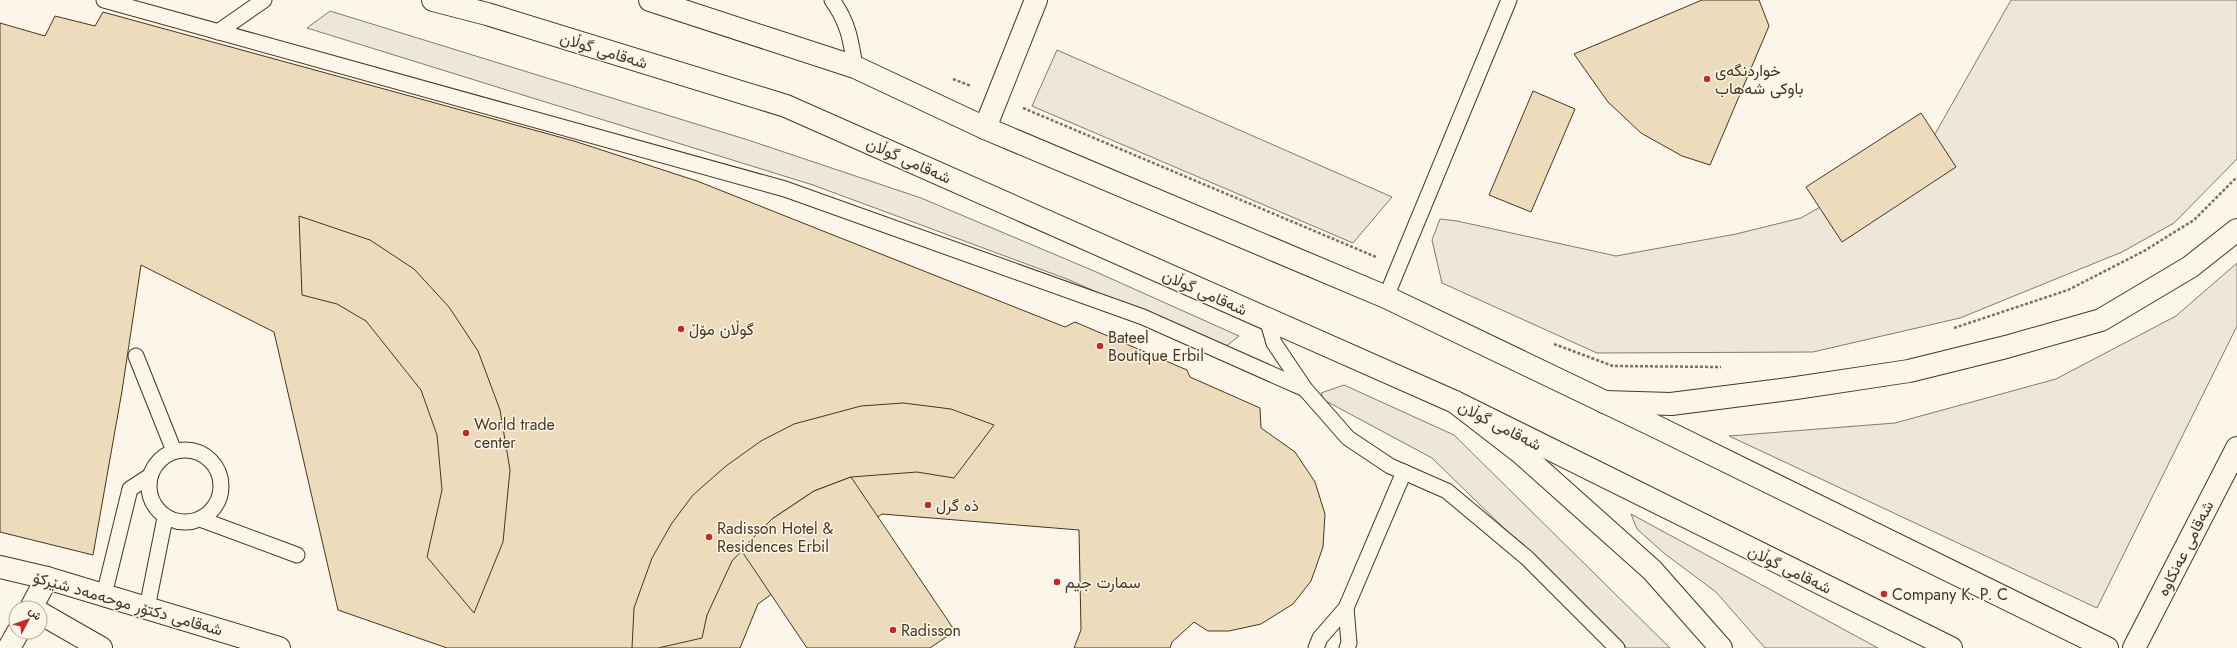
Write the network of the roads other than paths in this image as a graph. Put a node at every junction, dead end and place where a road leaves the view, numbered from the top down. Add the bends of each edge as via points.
1 (104, 0) edge
2 (264, 0) edge
3 (432, 0) edge
4 (650, 0) edge
5 (832, 0) edge
6 (1036, 0) edge
7 (1508, 0) edge
8 (218, 32) junction
9 (855, 67) junction
10 (985, 128) junction
11 (2237, 230) edge
12 (1386, 298) junction
13 (1267, 319) junction
14 (136, 356) dead end
15 (1304, 389) junction
16 (1455, 402) junction
17 (1604, 402) junction
18 (2237, 448) edge
19 (174, 451) junction
20 (1404, 472) junction
21 (150, 476) junction
22 (165, 518) junction
23 (200, 519) junction
24 (297, 555) dead end
25 (0, 567) edge
26 (47, 578) junction
27 (104, 595) junction
28 (35, 600) edge
29 (147, 608) junction
30 (1346, 608) junction
31 (48, 618) edge
32 (101, 648) edge
33 (279, 648) edge
34 (1316, 648) edge
35 (1347, 648) edge
36 (1617, 648) edge
37 (1721, 648) edge
38 (1951, 648) edge
39 (2107, 648) edge
40 (2134, 648) edge

1 - 8 lane
2 - 8 lane
3 - 13 main road, شەقامی گوڵان via 487,14 786,106
4 - 9 main road
5 - 9 lane via 844,16
6 - 10 main road
7 - 12 lane
8 - 15 lane via 785,189 1143,317
9 - 10 main road
10 - 12 main road
11 - 17 main road via 2190,267 2101,320 2006,347 1909,371 1796,388 1671,404
12 - 17 main road
13 - 15 lane via 1274,343
13 - 16 main road, شەقامی گوڵان
14 - 19 lane
15 - 20 lane via 1348,438 1390,466
16 - 37 main road via 1521,453 1652,570
16 - 38 main road, شەقامی گوڵان
17 - 39 main road
18 - 40 main road, شەقامی عەنکاوە
19 - 21 lane via 163,457
19 - 23 lane via 198,452 209,458 217,468 221,479 221,492 210,512
20 - 30 lane
20 - 36 lane via 1447,491 1482,519 1527,558
21 - 22 lane via 152,499
21 - 27 lane via 130,489
22 - 23 lane via 177,522
22 - 29 lane
23 - 24 lane
25 - 26 main road, شەقامی دکتۆر موحەمەد شێرکۆ
26 - 27 main road, شەقامی دکتۆر موحەمەد شێرکۆ
26 - 28 main road
27 - 29 main road, شەقامی دکتۆر موحەمەد شێرکۆ
29 - 33 main road, شەقامی دکتۆر موحەمەد شێرکۆ
30 - 34 lane via 1320,638
30 - 35 lane via 1349,643
31 - 32 main road

